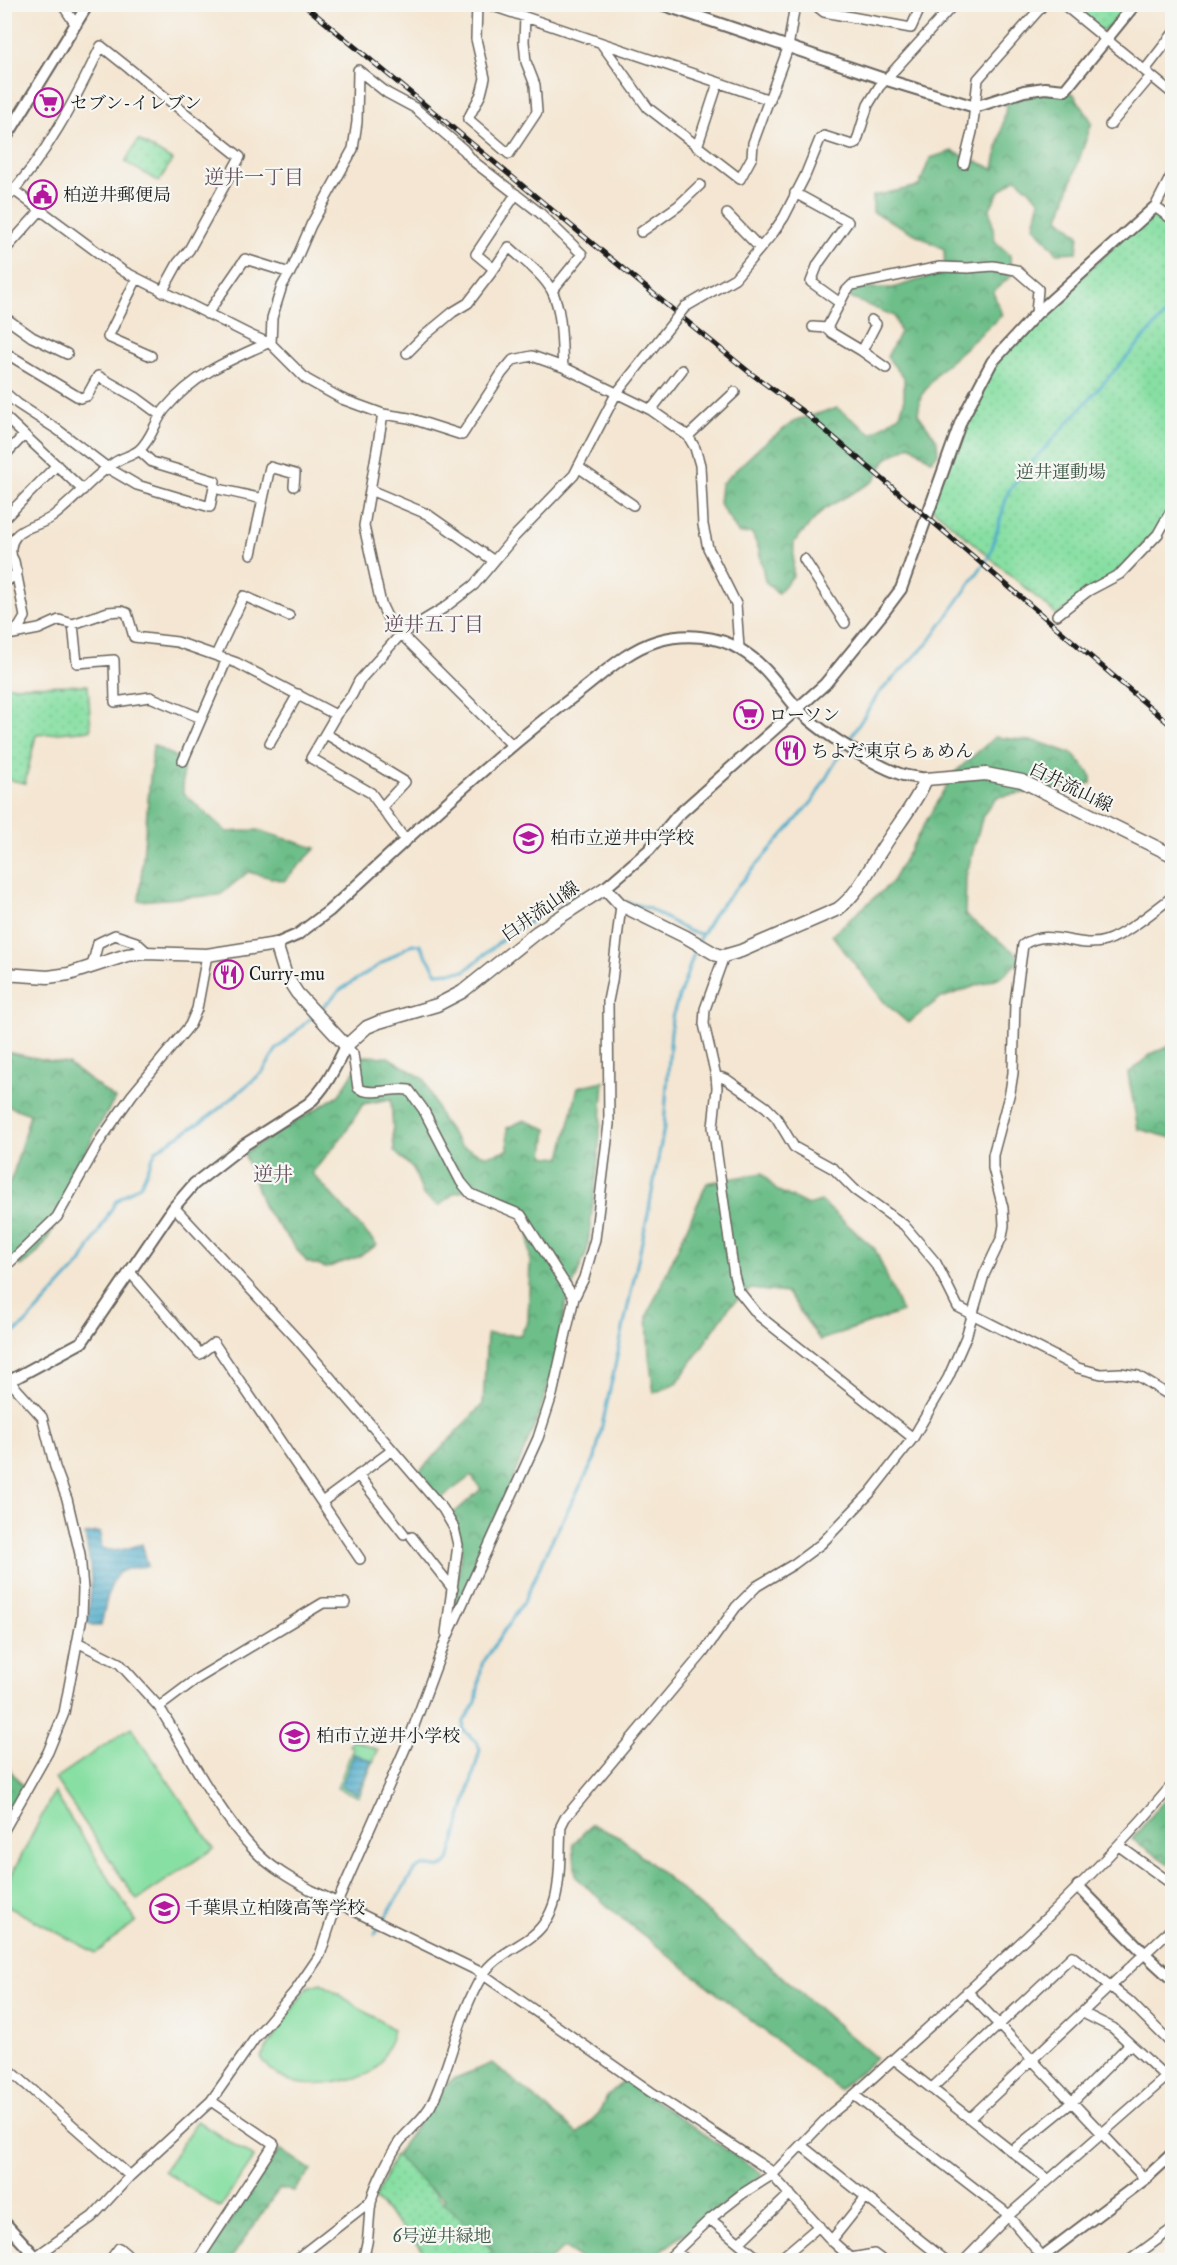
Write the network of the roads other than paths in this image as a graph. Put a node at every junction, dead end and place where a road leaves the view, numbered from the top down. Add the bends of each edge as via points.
1 (62, 4) edge
2 (88, 4) edge
3 (477, 4) edge
4 (661, 4) edge
5 (795, 4) edge
6 (814, 4) edge
7 (922, 4) edge
8 (954, 4) edge
9 (1044, 4) edge
10 (1063, 4) edge
11 (1083, 4) edge
12 (1135, 4) edge
13 (493, 6) edge
14 (1075, 14) junction
15 (525, 17) junction
16 (75, 25) junction
17 (1173, 35) edge
18 (1107, 40) junction
19 (601, 43) junction
20 (788, 48) junction
21 (1148, 73) junction
22 (886, 81) junction
23 (718, 83) junction
24 (1173, 93) edge
25 (770, 100) junction
26 (975, 107) junction
27 (1110, 125) dead end
28 (4, 141) edge
29 (697, 147) junction
30 (964, 164) dead end
31 (1173, 174) edge
32 (4, 183) edge
33 (700, 185) dead end
34 (15, 190) junction
35 (795, 193) junction
36 (516, 194) junction
37 (4, 201) edge
38 (1155, 207) junction
39 (40, 211) junction
40 (727, 214) dead end
41 (1173, 219) edge
42 (641, 232) dead end
43 (759, 247) junction
44 (4, 251) edge
45 (494, 269) junction
46 (290, 273) junction
47 (136, 278) junction
48 (552, 291) junction
49 (162, 292) junction
50 (840, 303) junction
51 (207, 314) junction
52 (1036, 314) junction
53 (4, 317) edge
54 (871, 320) dead end
55 (813, 327) dead end
56 (827, 328) junction
57 (269, 343) junction
58 (862, 351) junction
59 (4, 352) edge
60 (407, 353) dead end
61 (67, 354) dead end
62 (151, 356) dead end
63 (563, 367) junction
64 (886, 368) dead end
65 (682, 370) dead end
66 (4, 392) edge
67 (735, 392) dead end
68 (616, 394) junction
69 (651, 410) junction
70 (383, 414) junction
71 (160, 415) junction
72 (4, 416) edge
73 (24, 435) junction
74 (688, 436) junction
75 (139, 450) junction
76 (4, 456) edge
77 (57, 465) junction
78 (578, 467) junction
79 (108, 468) junction
80 (294, 486) dead end
81 (214, 488) junction
82 (83, 490) junction
83 (370, 490) junction
84 (263, 499) junction
85 (633, 505) dead end
86 (1173, 510) edge
87 (4, 519) edge
88 (8, 554) edge
89 (251, 554) dead end
90 (804, 559) dead end
91 (494, 561) junction
92 (17, 572) junction
93 (4, 584) edge
94 (289, 615) dead end
95 (1057, 615) dead end
96 (845, 623) dead end
97 (73, 624) junction
98 (13, 634) junction
99 (401, 634) junction
100 (4, 640) edge
101 (739, 648) junction
102 (216, 655) junction
103 (227, 659) junction
104 (298, 694) junction
105 (798, 709) junction
106 (336, 715) junction
107 (201, 718) junction
108 (326, 734) junction
109 (270, 743) dead end
110 (512, 745) junction
111 (183, 761) dead end
112 (926, 779) junction
113 (381, 808) junction
114 (406, 841) junction
115 (1173, 855) edge
116 (605, 888) junction
117 (1173, 897) edge
118 (621, 905) junction
119 (276, 944) junction
120 (148, 953) junction
121 (207, 955) junction
122 (724, 956) junction
123 (92, 966) junction
124 (4, 974) edge
125 (346, 1046) junction
126 (716, 1076) junction
127 (174, 1207) junction
128 (4, 1268) edge
129 (129, 1271) junction
130 (574, 1298) junction
131 (972, 1313) junction
132 (6, 1380) edge
133 (1173, 1397) edge
134 (913, 1438) junction
135 (391, 1451) junction
136 (358, 1475) junction
137 (322, 1502) junction
138 (360, 1559) dead end
139 (453, 1589) junction
140 (345, 1603) dead end
141 (77, 1642) junction
142 (446, 1642) junction
143 (159, 1707) junction
144 (1173, 1785) edge
145 (4, 1830) edge
146 (1119, 1846) junction
147 (1173, 1884) edge
148 (1078, 1886) junction
149 (337, 1903) junction
150 (1173, 1928) edge
151 (1145, 1954) junction
152 (483, 1974) junction
153 (1173, 1979) edge
154 (1108, 1987) junction
155 (967, 1991) junction
156 (1083, 2013) junction
157 (999, 2025) junction
158 (1130, 2044) junction
159 (1173, 2044) edge
160 (894, 2059) junction
161 (1032, 2060) junction
162 (4, 2065) edge
163 (1170, 2075) edge
164 (932, 2088) junction
165 (854, 2095) junction
166 (211, 2101) junction
167 (1071, 2103) junction
168 (970, 2118) junction
169 (1102, 2135) junction
170 (802, 2146) junction
171 (1012, 2151) junction
172 (1173, 2154) edge
173 (773, 2174) junction
174 (130, 2176) junction
175 (1145, 2179) junction
176 (1048, 2180) junction
177 (790, 2194) junction
178 (866, 2197) junction
179 (372, 2200) junction
180 (1008, 2215) junction
181 (710, 2218) junction
182 (4, 2223) edge
183 (819, 2226) junction
184 (1173, 2229) edge
185 (831, 2241) junction
186 (739, 2243) junction
187 (676, 2252) junction
188 (36, 2259) edge
189 (850, 2259) edge
190 (1042, 2259) edge
191 (110, 2260) edge
192 (134, 2260) edge
193 (198, 2260) edge
194 (295, 2260) edge
195 (362, 2260) edge
196 (667, 2260) edge
197 (687, 2260) edge
198 (760, 2260) edge
199 (779, 2260) edge
200 (882, 2260) edge
201 (945, 2260) edge
202 (965, 2260) edge
203 (1131, 2260) edge

1 - 16 street
2 - 16 street
3 - 15 street via 476,39 485,78 468,119 509,154 537,112 535,85 526,62
4 - 20 street
5 - 20 street
6 - 7 street via 824,12 911,28
8 - 22 street
9 - 26 street via 978,79
10 - 14 street
11 - 14 street
12 - 18 street
13 - 15 street
14 - 18 street
15 - 19 street
16 - 28 street
17 - 21 street
18 - 21 street
18 - 26 street via 1065,90 1045,87
19 - 23 street
19 - 29 street via 648,108
20 - 22 street
20 - 25 street
21 - 24 street
21 - 27 street
22 - 26 street
22 - 35 street via 868,105 856,144 824,136 820,139
23 - 25 street
23 - 29 street
25 - 29 street via 753,143 752,157 740,179
26 - 30 street
31 - 38 street
32 - 34 street
33 - 42 street
34 - 37 street
34 - 39 street
34 - 49 street via 61,122 101,46 240,157
35 - 43 street via 784,217
35 - 50 street via 848,222 818,264 811,282
36 - 45 street via 476,254
36 - 46 street via 415,108 387,93 358,70 353,149
36 - 48 street via 582,254
38 - 41 street
38 - 52 street
39 - 44 street
39 - 47 street
40 - 43 street
43 - 68 street, bridge via 735,278 686,307
45 - 48 street via 509,247
45 - 60 street via 468,303
46 - 51 street via 244,259
46 - 57 street via 272,318
47 - 49 street
47 - 62 street via 108,337
48 - 63 street via 558,311
49 - 51 street
50 - 52 street via 852,285 940,267 993,266 1016,270 1038,289
50 - 56 street
51 - 57 street
52 - 105 street via 992,362 961,421 902,589 825,684
53 - 61 street via 32,337
54 - 58 street via 876,324
55 - 56 street
56 - 58 street
57 - 70 street via 322,390
57 - 71 street via 209,370
58 - 64 street
59 - 71 street via 80,398 87,396 98,376
63 - 68 street
63 - 70 street via 532,356 513,360 462,435
65 - 69 street
66 - 79 street
67 - 74 street
68 - 69 street
68 - 78 street
69 - 74 street
70 - 83 street
71 - 75 street
72 - 73 street
73 - 76 street
73 - 77 street
74 - 101 street via 700,465 708,548 736,604
75 - 79 street
75 - 81 street via 152,462 215,481
77 - 82 street
77 - 87 street
78 - 85 street
78 - 91 street
79 - 81 street via 137,485 210,507
79 - 82 street
80 - 84 street via 295,474 270,467
81 - 84 street
82 - 88 street via 51,518 15,537
83 - 91 street via 427,514
83 - 99 street via 364,526 366,541 381,604 390,623
84 - 89 street
86 - 95 street via 1158,534 1120,574 1088,591
88 - 92 street
90 - 96 street
91 - 99 street via 474,585
92 - 93 street
92 - 98 street via 25,617
94 - 102 street via 244,596
97 - 98 street via 58,620
97 - 102 street via 121,610 127,613 134,637 177,642
97 - 107 street via 77,663 114,660 115,702 150,697
98 - 100 street
99 - 106 street via 358,681
99 - 110 street
101 - 105 street via 766,668
101 - 110 street via 685,636 644,646
102 - 103 street
103 - 104 street
103 - 107 street
104 - 106 street
104 - 109 street
105 - 112 street via 829,734 878,764
105 - 116 street via 677,816 649,850
106 - 108 street
107 - 111 street
108 - 113 street via 311,758 371,793
108 - 113 street via 405,782
110 - 114 street
112 - 115 main road, 白井流山線 via 986,774 1022,781
112 - 122 main road via 851,899 838,909
113 - 114 street
114 - 119 street via 312,925
116 - 118 main road, 白井流山線
116 - 125 main road, 白井流山線 via 537,933 462,992 437,1005 367,1027
117 - 131 street via 1105,941 1083,943 1048,937 1023,945 1015,1003 1013,1073 993,1155 1004,1225
118 - 122 main road, 白井流山線
118 - 130 street via 608,1001 607,1136 595,1239
119 - 121 main road
119 - 125 main road via 286,976 297,993
120 - 121 main road
120 - 123 main road via 114,957
120 - 123 street via 136,942 115,935 98,943
121 - 128 street via 197,1009 190,1025 101,1139 57,1216
122 - 126 street via 705,1009 704,1024
123 - 124 main road via 48,977
125 - 127 street via 317,1096 213,1168
125 - 130 street via 353,1054 358,1088 365,1093 409,1090 461,1182 471,1194 521,1215
126 - 131 street via 766,1107 794,1147 834,1168 855,1190 904,1225 941,1271 958,1307
126 - 134 street via 713,1127 738,1290 758,1315
127 - 129 street
127 - 135 street via 298,1340
129 - 132 street via 82,1342
129 - 137 street via 200,1354 214,1343
130 - 142 street via 538,1438
131 - 133 street via 1078,1368 1138,1376
131 - 134 street via 948,1378
132 - 141 street via 42,1417 67,1499 80,1554 83,1589
134 - 152 street via 837,1528 736,1607 703,1653 572,1808 561,1826 558,1890 547,1920
135 - 136 street
135 - 139 street via 443,1509 454,1528 458,1545
136 - 137 street
136 - 139 street
137 - 138 street
139 - 142 street
140 - 143 street via 323,1603 195,1680
141 - 143 street via 119,1663
141 - 145 street via 64,1713 48,1752
142 - 149 street via 408,1742
143 - 149 street via 228,1817 255,1851 287,1877
144 - 146 street
146 - 147 street
146 - 148 street
148 - 151 street
148 - 155 street
149 - 152 street
149 - 166 street via 320,1955 308,1974 256,2037
150 - 151 street
151 - 153 street
151 - 154 street
152 - 173 street
152 - 179 street via 462,2019 434,2100 400,2141
154 - 156 street
154 - 157 street via 1072,1956
154 - 159 street via 1129,2001
155 - 157 street
155 - 160 street
156 - 158 street via 1113,2028
156 - 161 street
157 - 161 street
157 - 164 street
158 - 163 street
158 - 167 street
160 - 164 street
160 - 165 street
161 - 167 street
161 - 168 street
162 - 174 street
163 - 169 street
164 - 168 street
165 - 170 street
165 - 180 street
166 - 174 street
166 - 193 street via 274,2144
167 - 169 street
167 - 171 street
168 - 171 street
169 - 175 street
169 - 176 street
170 - 173 street
170 - 178 street
171 - 176 street
172 - 175 street
173 - 177 street
173 - 181 street
174 - 188 street via 92,2217
175 - 190 street
176 - 180 street
177 - 183 street
177 - 186 street
178 - 185 street
178 - 201 street
179 - 194 street
179 - 195 street via 368,2243
180 - 190 street
180 - 202 street
181 - 186 street
181 - 187 street
182 - 188 street
183 - 185 street
183 - 199 street
184 - 203 street
185 - 189 street
186 - 198 street
187 - 196 street
187 - 197 street
189 - 200 street via 874,2254
191 - 192 street via 119,2248

